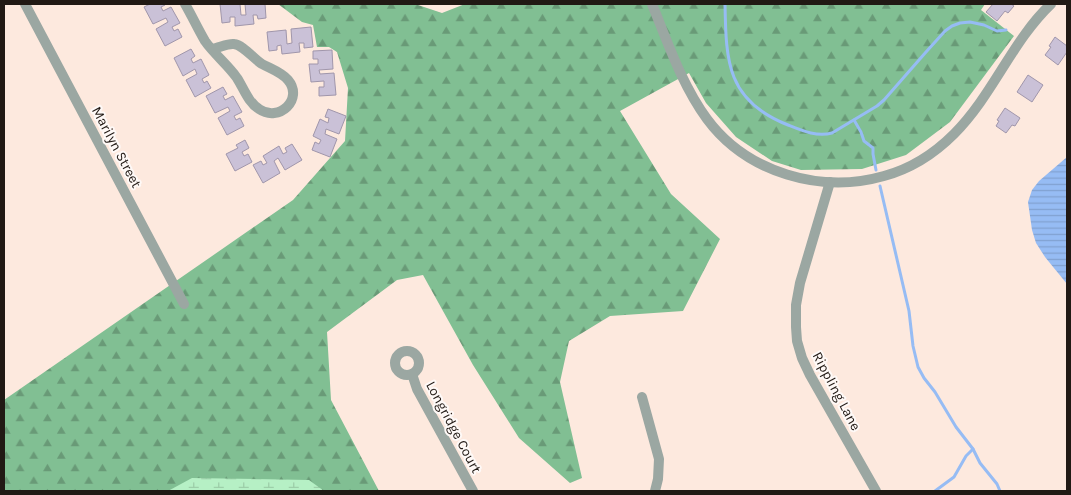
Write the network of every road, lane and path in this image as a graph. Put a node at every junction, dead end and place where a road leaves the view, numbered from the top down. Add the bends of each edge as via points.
1 (24, 4) edge
2 (185, 4) edge
3 (652, 4) edge
4 (1051, 4) edge
5 (212, 49) junction
6 (830, 182) junction
7 (184, 304) dead end
8 (412, 374) dead end
9 (642, 397) dead end
10 (473, 491) edge
11 (655, 491) edge
12 (876, 491) edge

1 - 7 street, Marilyn Street
2 - 5 street
3 - 6 street via 693,98 720,134 740,151 779,172 796,178
4 - 6 street via 1026,33 971,115 934,151 913,165 885,176
5 - 5 street via 259,110 277,114 292,101 293,88 288,81 240,46 231,44
6 - 12 street, Rippling Lane via 797,294 797,341 810,375
8 - 10 street, Longridge Court via 417,389
9 - 11 street via 659,459

